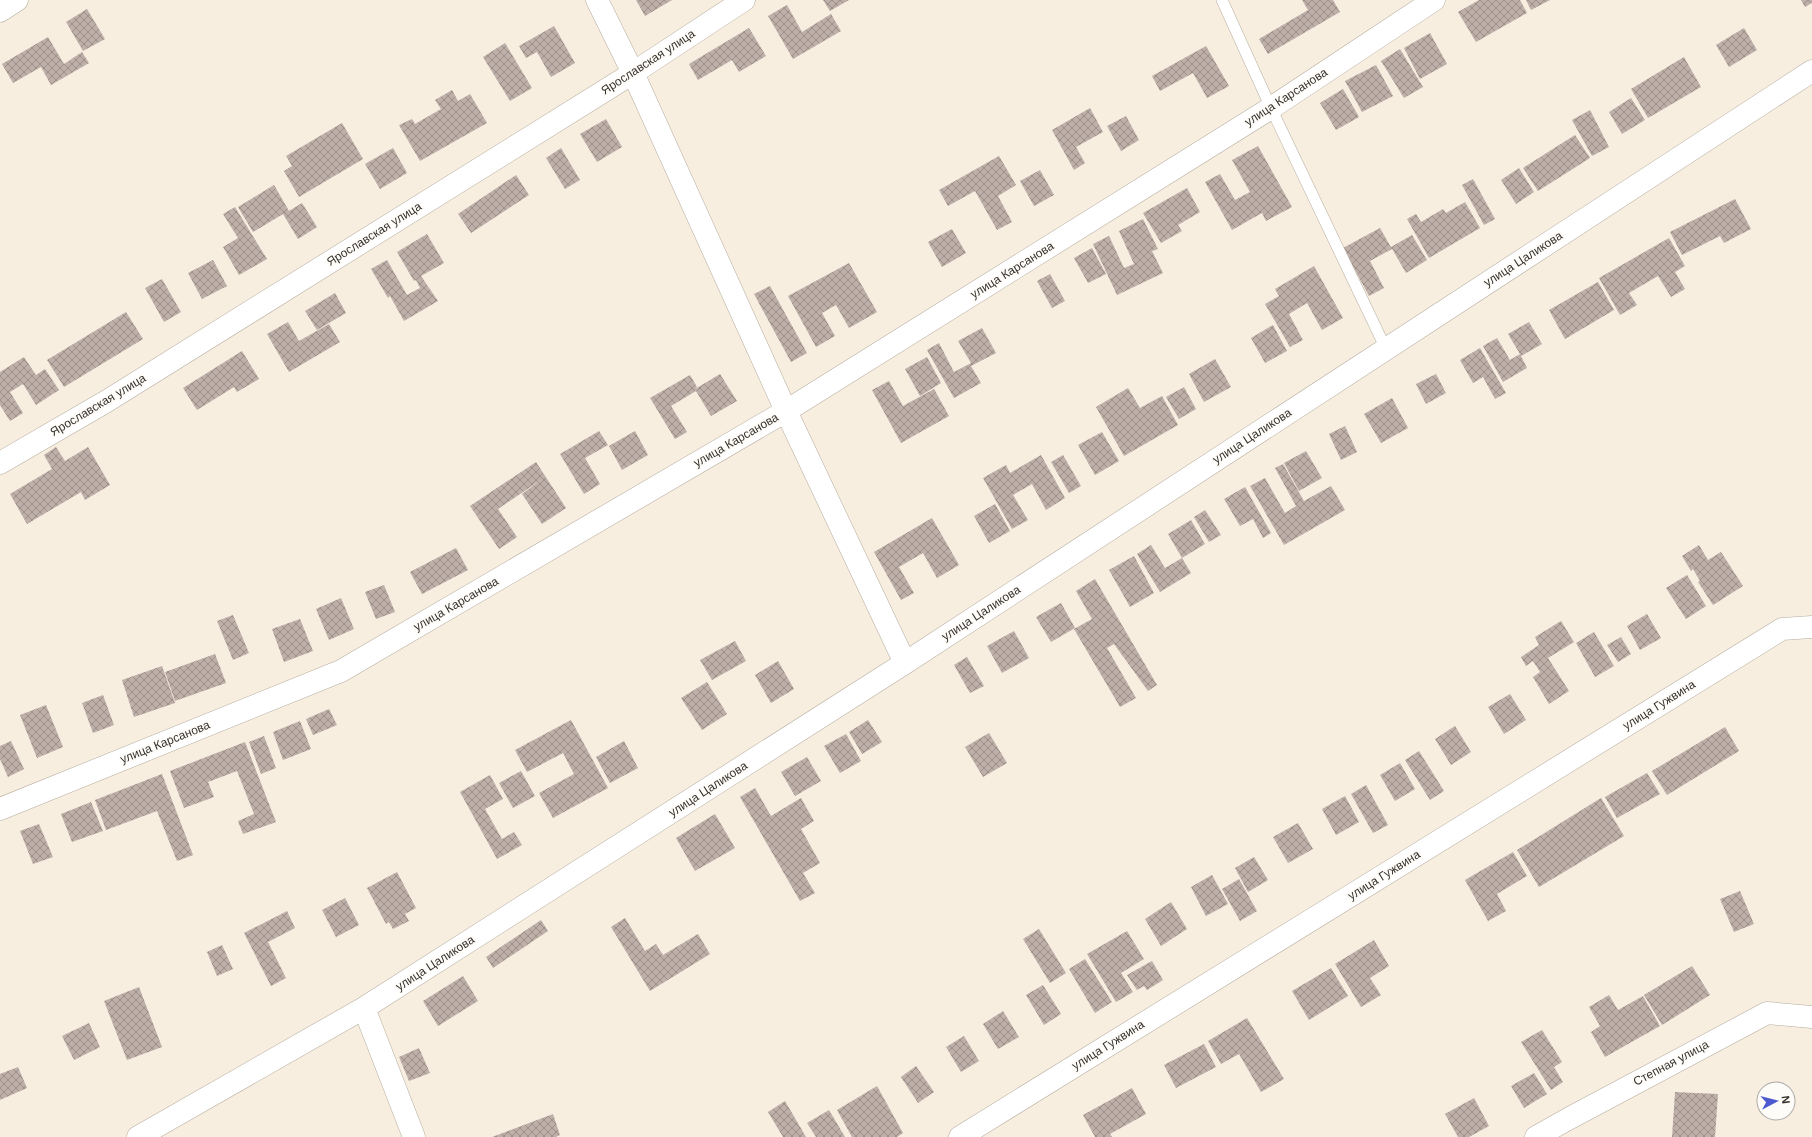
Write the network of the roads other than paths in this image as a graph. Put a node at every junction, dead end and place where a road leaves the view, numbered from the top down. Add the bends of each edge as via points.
1 (17, 0) edge
2 (597, 0) edge
3 (744, 0) edge
4 (1222, 0) edge
5 (1434, 0) edge
6 (0, 11) edge
7 (1812, 71) edge
8 (633, 73) junction
9 (1271, 108) junction
10 (1386, 349) junction
11 (786, 411) junction
12 (0, 463) edge
13 (1812, 627) edge
14 (905, 663) junction
15 (0, 809) edge
16 (364, 1008) junction
17 (1812, 1017) edge
18 (138, 1137) edge
19 (414, 1137) edge
20 (960, 1137) edge
21 (1536, 1137) edge

1 - 6 street
2 - 8 street
3 - 8 street, Ярославская улица
4 - 9 lane
5 - 9 street, улица Карсанова
7 - 10 street, улица Цаликова
8 - 11 street
8 - 12 street, Ярославская улица via 108,400
9 - 10 lane
9 - 11 street, улица Карсанова
10 - 14 street, улица Цаликова
11 - 14 street
11 - 15 street, улица Карсанова via 341,672
13 - 20 street, улица Гужвина via 1782,629
14 - 16 street, улица Цаликова
16 - 18 street, улица Цаликова
16 - 19 street
17 - 21 street, Степная улица via 1767,1013

